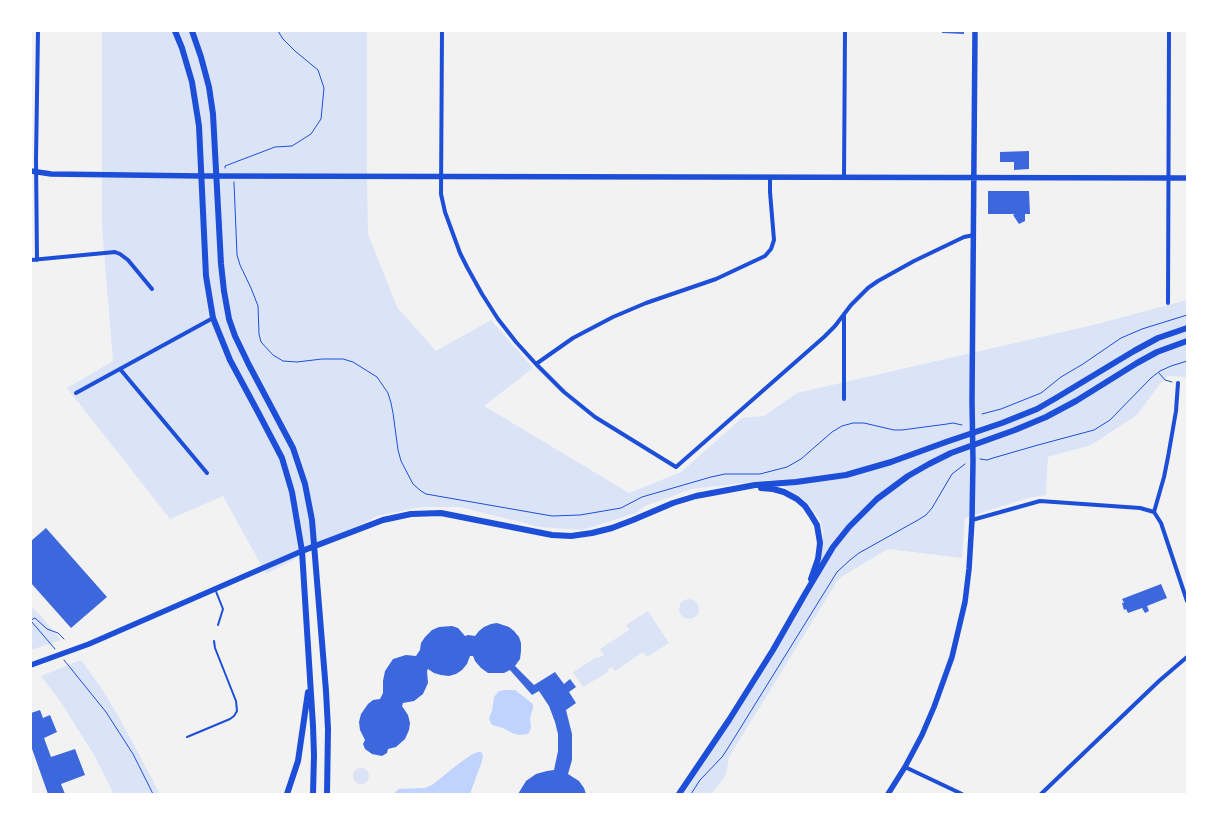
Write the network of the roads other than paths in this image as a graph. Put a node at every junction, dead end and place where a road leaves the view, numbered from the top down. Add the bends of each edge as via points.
1 (38, 31) edge
2 (176, 31) edge
3 (192, 31) edge
4 (442, 31) edge
5 (845, 31) edge
6 (975, 31) edge
7 (1168, 31) edge
8 (34, 172) edge
9 (201, 176) junction
10 (217, 176) junction
11 (441, 177) junction
12 (770, 178) junction
13 (844, 178) junction
14 (974, 178) junction
15 (1168, 178) junction
16 (1187, 178) edge
17 (974, 235) junction
18 (31, 260) edge
19 (37, 260) junction
20 (152, 289) dead end
21 (1168, 303) dead end
22 (844, 314) junction
23 (213, 318) junction
24 (1187, 328) edge
25 (1187, 341) edge
26 (536, 364) junction
27 (120, 369) junction
28 (1178, 383) road end
29 (76, 393) dead end
30 (844, 399) dead end
31 (972, 433) junction
32 (973, 446) junction
33 (207, 473) dead end
34 (732, 489) junction
35 (1154, 512) junction
36 (972, 520) junction
37 (315, 547) junction
38 (302, 551) junction
39 (216, 589) junction
40 (805, 594) junction
41 (1187, 601) edge
42 (218, 625) dead end
43 (214, 641) dead end
44 (1187, 656) edge
45 (31, 665) edge
46 (310, 678) junction
47 (187, 737) dead end
48 (905, 767) junction
49 (287, 794) edge
50 (313, 794) edge
51 (327, 794) edge
52 (679, 794) edge
53 (888, 794) edge
54 (962, 794) edge
55 (1041, 794) edge

1 - 8 street
2 - 9 highway via 195,95
3 - 10 highway via 209,87
4 - 11 street
5 - 13 street
6 - 14 main road
7 - 15 street
8 - 9 main road
8 - 19 street
9 - 10 main road
9 - 23 highway via 206,276
10 - 11 main road
10 - 37 highway via 221,264 229,319 249,365 293,448 305,484
11 - 12 main road
11 - 26 street via 446,212 467,267 498,319
12 - 13 main road
12 - 26 street via 774,240 765,256 716,279 613,317 573,338
13 - 14 main road
14 - 15 main road
14 - 17 main road
15 - 16 main road
15 - 21 street
17 - 22 street via 964,237 878,281
17 - 31 main road
18 - 19 street
19 - 20 street via 115,252 128,260
22 - 26 street via 824,338 676,467 595,417
22 - 30 street
23 - 27 street
23 - 38 highway via 230,360 282,458 292,492
24 - 31 highway via 1158,338 1037,409
25 - 32 highway via 1136,363 1046,417
27 - 29 street
27 - 33 street
28 - 35 street via 1168,457
31 - 32 main road
31 - 34 highway via 846,475
32 - 36 main road
32 - 40 highway via 929,464 877,499 841,537
34 - 37 highway via 680,500 612,528 571,536 441,513 410,514 383,520
34 - 40 highway via 766,488 784,492 797,499 811,514 819,532 820,551
35 - 36 street via 1140,508 1040,501
35 - 41 street via 1161,523
36 - 48 main road via 966,594 952,657 934,707
37 - 38 highway
37 - 51 highway via 328,729
38 - 39 main road
38 - 46 highway
39 - 42 lane via 223,609
39 - 45 main road via 89,644
40 - 52 highway via 730,720
43 - 47 lane via 237,711 230,719
44 - 55 street
46 - 49 highway via 298,761
46 - 50 highway
48 - 53 main road
48 - 54 street

